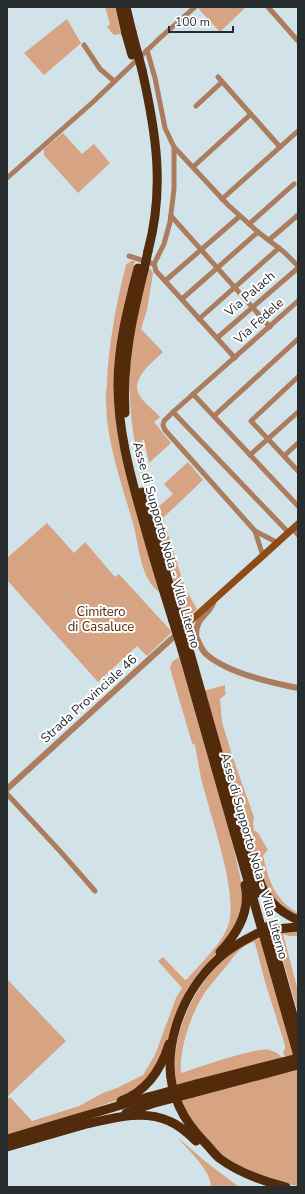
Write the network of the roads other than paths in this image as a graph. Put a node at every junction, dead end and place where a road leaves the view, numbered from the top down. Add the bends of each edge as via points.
1 (120, 7) edge
2 (126, 7) edge
3 (195, 7) edge
4 (268, 7) edge
5 (129, 33) junction
6 (298, 41) edge
7 (84, 45) dead end
8 (147, 50) junction
9 (218, 77) dead end
10 (114, 81) junction
11 (222, 82) junction
12 (196, 106) dead end
13 (251, 114) junction
14 (298, 131) edge
15 (174, 147) junction
16 (280, 147) junction
17 (193, 167) junction
18 (7, 178) edge
19 (294, 184) dead end
20 (222, 199) junction
21 (298, 215) edge
22 (171, 216) junction
23 (240, 216) junction
24 (249, 224) junction
25 (258, 232) junction
26 (269, 240) junction
27 (280, 248) junction
28 (201, 250) junction
29 (129, 256) dead end
30 (154, 264) junction
31 (298, 267) edge
32 (217, 268) junction
33 (165, 281) junction
34 (235, 288) junction
35 (182, 299) junction
36 (298, 301) edge
37 (252, 307) junction
38 (200, 319) junction
39 (270, 327) junction
40 (217, 338) junction
41 (298, 339) edge
42 (235, 358) junction
43 (298, 378) edge
44 (193, 394) junction
45 (173, 412) junction
46 (298, 412) edge
47 (214, 416) junction
48 (268, 439) junction
49 (298, 443) edge
50 (250, 455) junction
51 (284, 456) junction
52 (298, 471) edge
53 (298, 506) edge
54 (294, 530) edge
55 (255, 531) junction
56 (278, 543) junction
57 (263, 556) junction
58 (214, 600) junction
59 (186, 625) junction
60 (173, 638) junction
61 (196, 639) junction
62 (185, 648) junction
63 (298, 688) edge
64 (8, 785) edge
65 (7, 794) edge
66 (246, 851) junction
67 (242, 864) junction
68 (95, 891) dead end
69 (298, 920) edge
70 (298, 928) edge
71 (276, 929) dead end
72 (258, 934) dead end
73 (205, 972) junction
74 (176, 1024) junction
75 (298, 1033) edge
76 (298, 1057) edge
77 (298, 1065) edge
78 (279, 1067) junction
79 (149, 1101) junction
80 (95, 1113) junction
81 (78, 1126) junction
82 (7, 1140) edge
83 (7, 1147) edge
84 (219, 1158) junction
85 (263, 1181) junction
86 (278, 1187) edge
87 (286, 1187) edge

1 - 5 highway, Asse di Supporto Nola - Villa Literno
2 - 5 highway, Asse di Supporto Nola - Villa Literno
3 - 8 street
4 - 6 street
5 - 62 highway, Asse di Supporto Nola - Villa Literno, bridge via 139,70 151,168 145,250 126,353 126,427 136,474
7 - 10 street via 100,69
8 - 10 street
8 - 15 street via 165,128
9 - 11 street
10 - 18 street
11 - 12 street
11 - 13 street
13 - 16 street
13 - 17 street
14 - 16 street
15 - 17 street
15 - 22 street
16 - 20 street
17 - 20 street
19 - 24 street
20 - 23 street
21 - 26 street
22 - 28 street
22 - 30 street via 167,236
23 - 24 street
23 - 28 street
24 - 25 street
25 - 26 street
25 - 32 street
26 - 27 street
27 - 31 street
27 - 34 street
28 - 32 street
28 - 33 street
29 - 30 street
30 - 33 street via 156,271
31 - 37 street, Via Palach
32 - 34 street
32 - 35 street
33 - 35 street
34 - 37 street
34 - 38 street
35 - 38 street
36 - 39 street, Via Fedele
37 - 39 street
37 - 40 street, Via Palach
38 - 40 street
39 - 42 street, Via Fedele
40 - 42 street
41 - 47 street
42 - 44 street, Via Fedele
43 - 48 street via 251,421
44 - 45 street, Via Fedele
44 - 47 street
45 - 54 street
45 - 55 street via 164,421 165,430
46 - 48 street
47 - 50 street
48 - 50 street
48 - 51 street
49 - 51 street
50 - 53 street
51 - 52 street
54 - 56 main road
55 - 56 street
55 - 57 street
56 - 57 main road
57 - 58 main road
58 - 59 main road
58 - 61 street via 211,608 199,621
59 - 60 street, Strada Provinciale 46
59 - 61 street
60 - 61 street via 186,633
60 - 64 street, Strada Provinciale 46
61 - 63 street via 206,654 227,666 259,679
62 - 66 highway, Asse di Supporto Nola - Villa Literno
62 - 67 highway, Asse di Supporto Nola - Villa Literno
65 - 68 street
66 - 69 highway via 269,898 282,912
66 - 75 highway, Asse di Supporto Nola - Villa Literno
67 - 73 highway via 246,888 243,918 237,932
67 - 76 highway, Asse di Supporto Nola - Villa Literno
70 - 71 highway
72 - 73 highway via 227,952
73 - 74 highway via 188,996
74 - 80 highway via 162,1062 153,1078 132,1096 100,1108
74 - 84 highway via 170,1065 172,1086 178,1106 190,1127
76 - 78 highway
77 - 78 highway
78 - 79 highway, bridge
79 - 80 highway
79 - 81 highway
80 - 82 highway
81 - 83 highway
81 - 84 highway via 127,1116 159,1117 182,1128
84 - 85 highway
85 - 86 highway
85 - 87 highway

